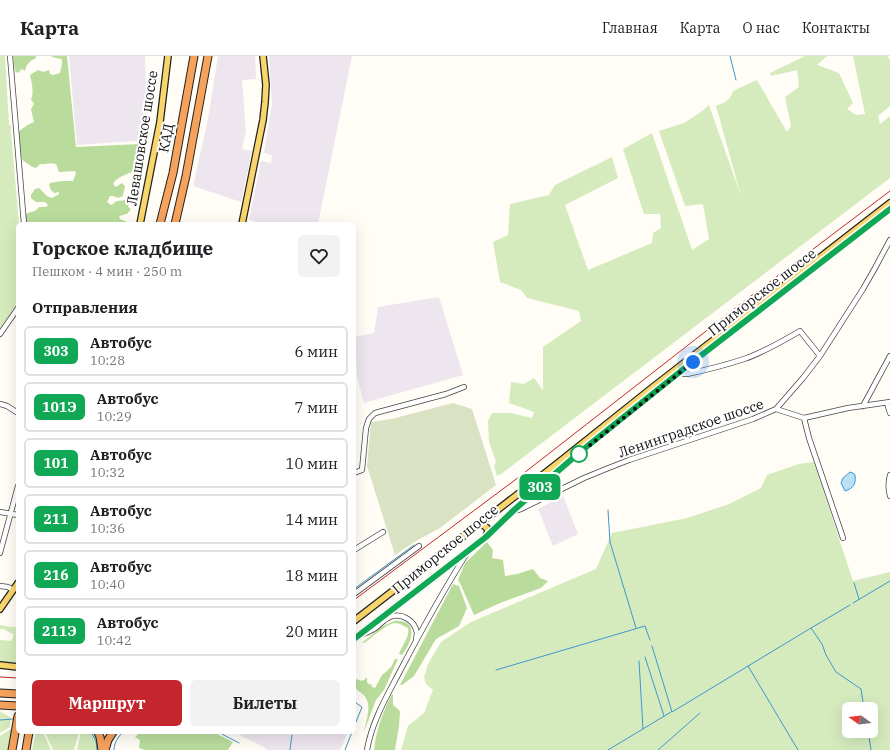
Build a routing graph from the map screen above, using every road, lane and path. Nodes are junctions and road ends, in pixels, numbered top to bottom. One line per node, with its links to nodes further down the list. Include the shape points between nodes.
1 (10, 56): 8 (street)
2 (168, 56): 9 (main road, Левашовское шоссе, via 160,122)
3 (194, 56): 10 (highway, КАД, via 173,173)
4 (208, 56): 11 (highway, КАД)
5 (264, 56): 12 (main road, via 264,108)
6 (890, 203): 35 (main road, Приморское шоссе)
7 (890, 209): 18 (main road, Приморское шоссе)
8 (24, 222)
9 (140, 222)
10 (161, 222)
11 (175, 222)
12 (242, 222)
13 (890, 240): 16 (street, Ленинградское шоссе, via 867,282)
14 (16, 311): 15 (street)
15 (0, 334)
16 (820, 356): 18 (street, via 800,331 746,358 687,374); 23 (street, Ленинградское шоссе)
17 (890, 356): 22 (street)
18 (681, 371): 31 (main road, Приморское шоссе, via 580,452)
19 (464, 387): 27 (street, via 375,413 369,418 366,428 362,470)
20 (888, 402): 22 (street); 25 (street)
21 (0, 404): 24 (street)
22 (863, 406): 26 (street)
23 (776, 409): 26 (street); 31 (street, Ленинградское шоссе, via 752,420 614,466)
24 (16, 413)
25 (890, 413)
26 (804, 418): 38 (street)
27 (356, 472)
28 (890, 475): 30 (street)
29 (16, 494): 33 (street)
30 (890, 496)
31 (513, 511): 37 (main road, Приморское шоссе)
32 (0, 512): 33 (street)
33 (11, 513): 34 (street); 42 (street)
34 (16, 514)
35 (479, 525): 37 (main road, via 487,528); 48 (main road, Приморское шоссе)
36 (383, 532): 40 (street)
37 (486, 537): 41 (main road, Приморское шоссе)
38 (843, 538)
39 (419, 546): 46 (street)
40 (356, 549)
41 (469, 550): 49 (main road, Приморское шоссе); 51 (street)
42 (0, 553)
43 (0, 586): 45 (street)
44 (16, 586): 45 (main road)
45 (13, 590): 47 (main road)
46 (356, 593)
47 (0, 609)
48 (356, 619)
49 (361, 634): 50 (main road, Приморское шоссе); 51 (street, via 371,631 389,617 401,616 412,622 417,633)
50 (356, 638)
51 (416, 640): 66 (street, via 376,718)
52 (0, 665): 53 (main road)
53 (16, 667)
54 (0, 693): 55 (highway)
55 (15, 694)
56 (0, 705): 57 (highway)
57 (16, 706)
58 (16, 727): 62 (highway)
59 (29, 734): 63 (highway)
60 (99, 734): 64 (highway)
61 (112, 734): 65 (highway)
62 (12, 750)
63 (26, 750)
64 (102, 750)
65 (105, 750)
66 (367, 750)

